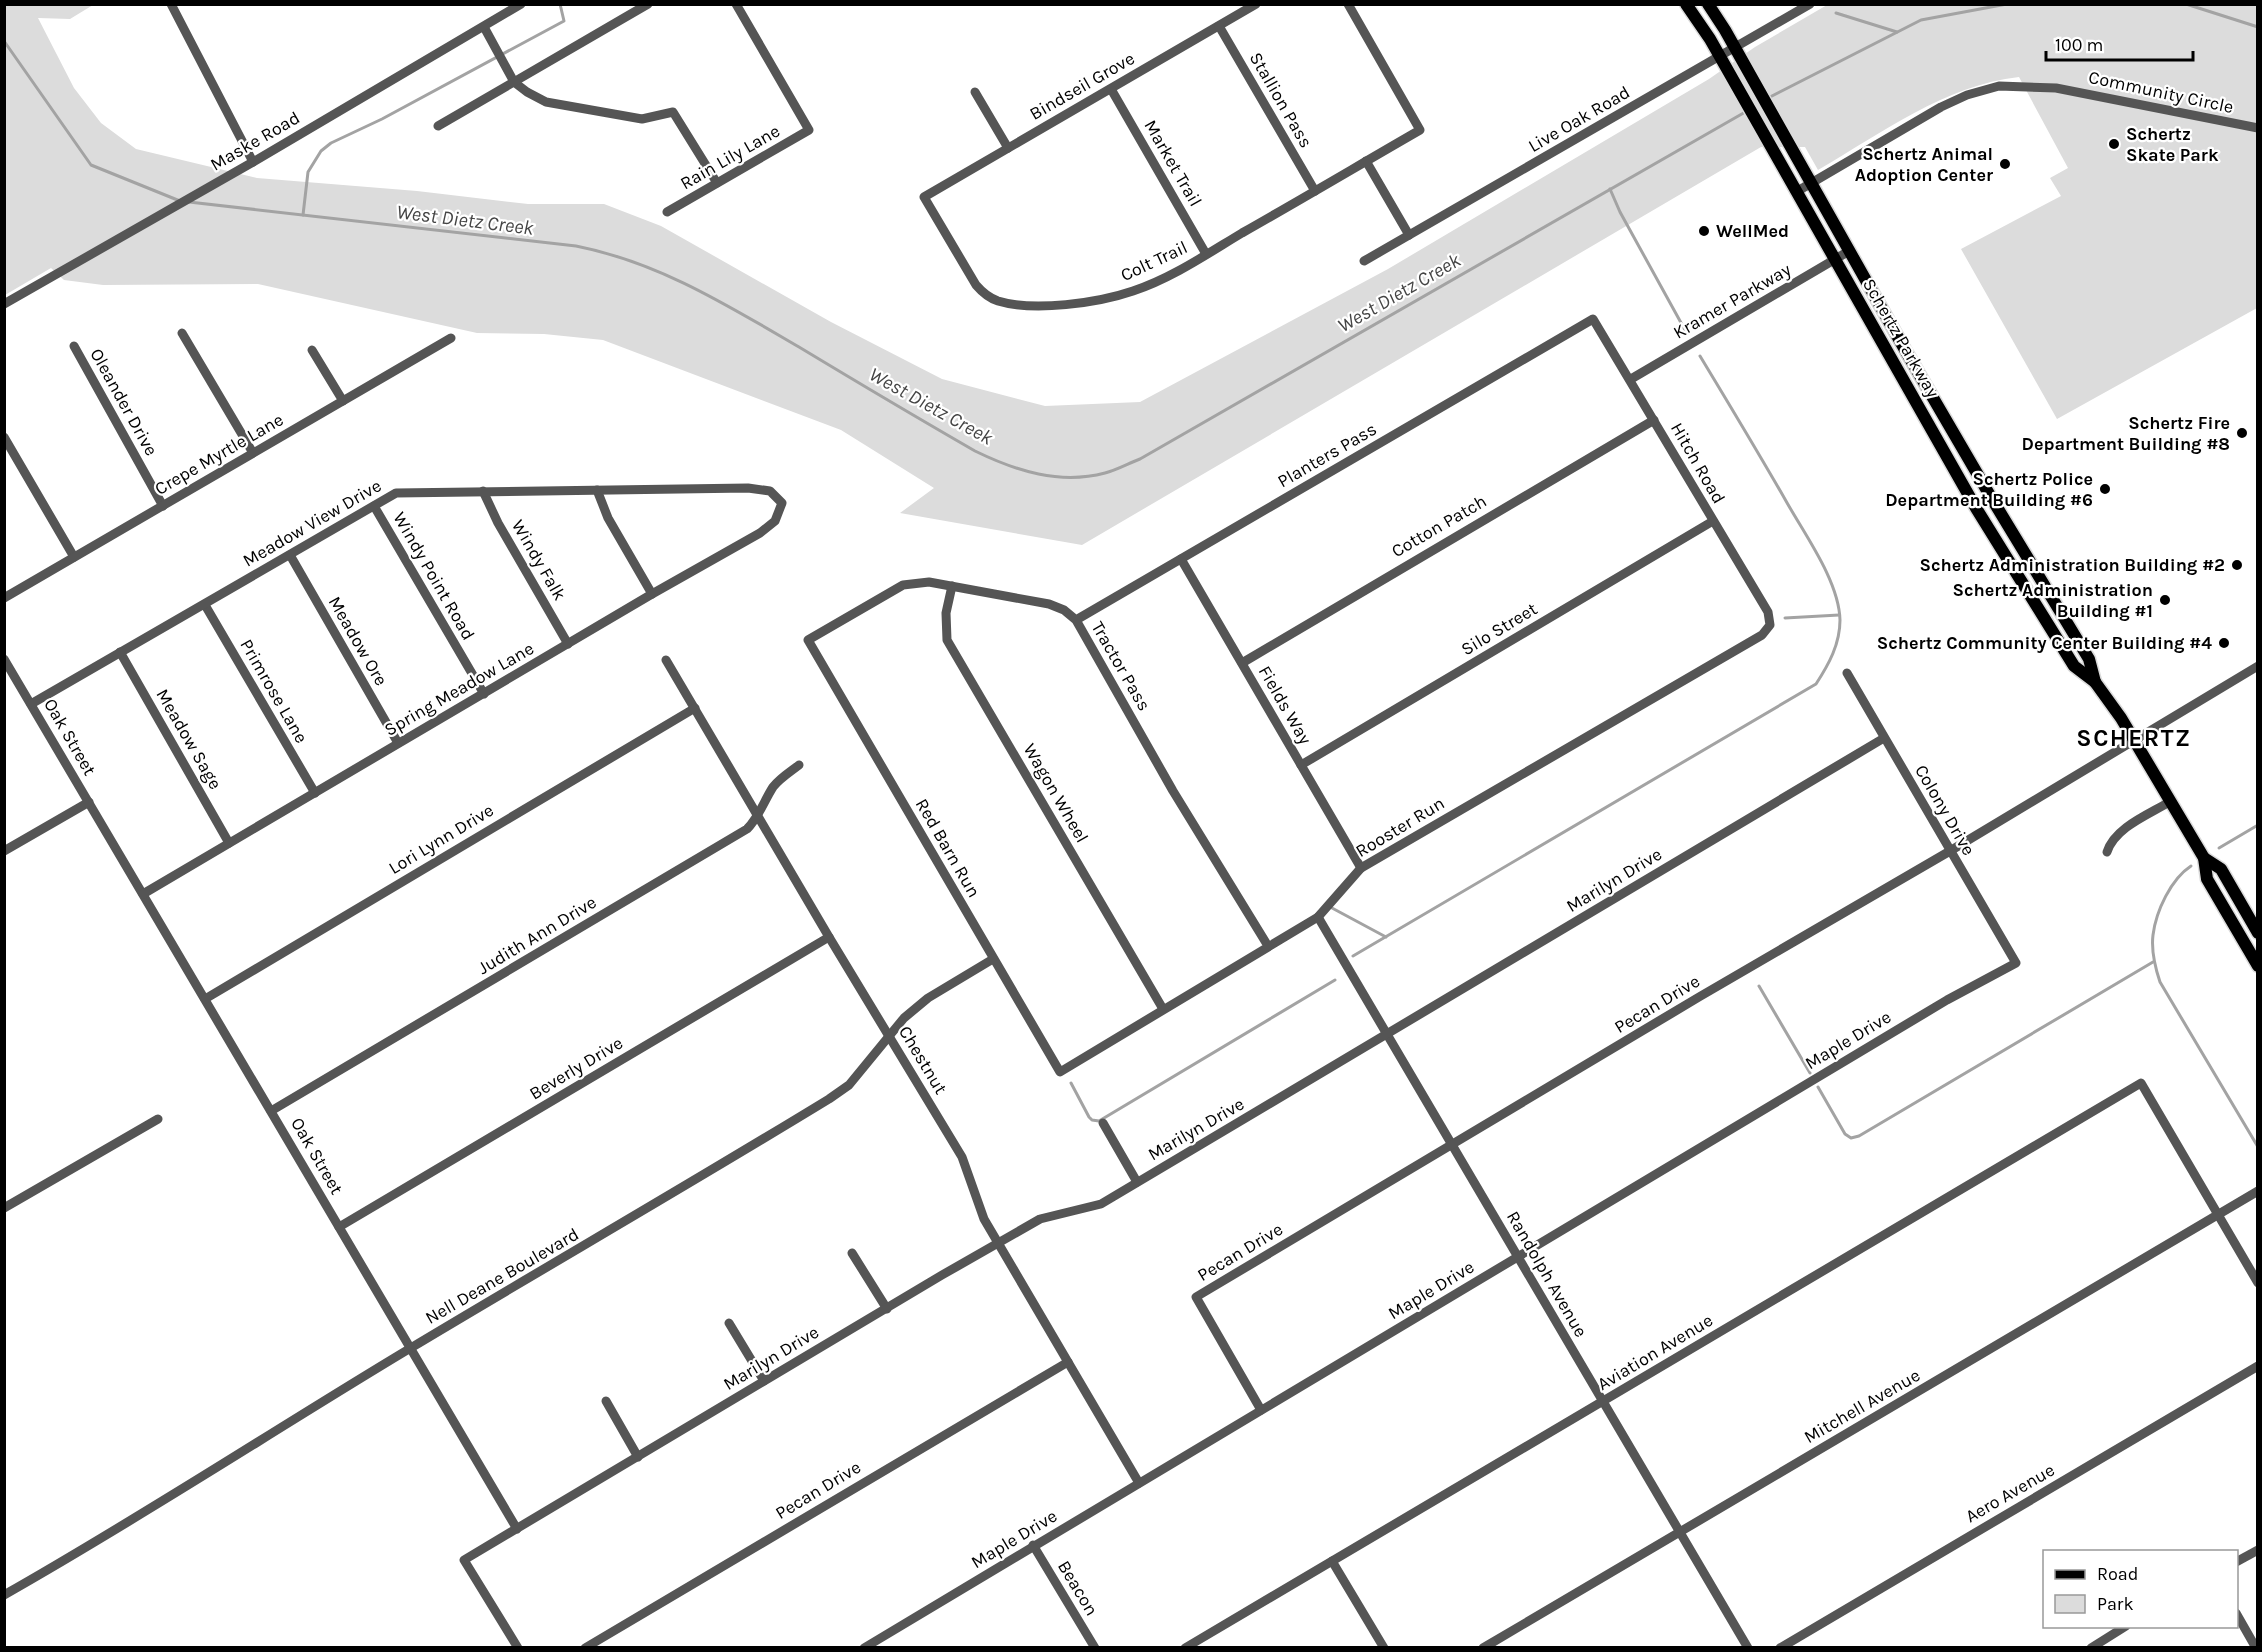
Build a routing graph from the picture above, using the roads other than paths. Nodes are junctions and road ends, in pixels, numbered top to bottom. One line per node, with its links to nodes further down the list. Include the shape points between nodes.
1 (171, 4): 21 (street)
2 (521, 4): 11 (street, Maske Road)
3 (648, 4): 14 (street)
4 (736, 4): 22 (street, Rain Lily Lane, via 809,130)
5 (1256, 4): 10 (street, Bindseil Grove)
6 (1348, 4): 20 (street, Colt Trail, via 1420,130)
7 (1686, 4): 13 (main road, Schertz Parkway)
8 (1708, 4): 12 (main road, Schertz Parkway)
9 (1810, 4): 12 (street, Live Oak Road)
10 (1219, 26): 15 (street, Bindseil Grove); 24 (street, Stallion Pass)
11 (483, 27): 14 (street); 21 (street, Maske Road)
12 (1736, 48): 13 (street, Live Oak Road); 23 (main road, Schertz Parkway)
13 (1720, 57): 25 (main road, Schertz Parkway); 28 (street, Live Oak Road)
14 (514, 82): 17 (street); 22 (street, via 546,102 642,119 673,112)
15 (1111, 88): 19 (street, Bindseil Grove); 30 (street, Market Trail)
16 (975, 92): 19 (street)
17 (438, 126)
18 (2258, 128): 23 (street, Community Circle, via 2056,88 1999,86 1941,106)
19 (1008, 148): 26 (street, Bindseil Grove)
20 (1366, 161): 24 (street, Colt Trail); 28 (street)
21 (253, 162): 34 (street, Maske Road)
22 (717, 183): 27 (street, Rain Lily Lane)
23 (1811, 183): 25 (street, Community Circle); 29 (main road, Schertz Parkway)
24 (1315, 191): 30 (street, Colt Trail)
25 (1796, 192): 31 (main road, Schertz Parkway)
26 (924, 197): 30 (street, Colt Trail, via 976,285 991,298 1006,302 1058,305 1108,298 1156,282)
27 (667, 212)
28 (1409, 235): 32 (street, Live Oak Road)
29 (1850, 251): 31 (street, Kramer Parkway); 33 (main road, Schertz Parkway)
30 (1206, 254)
31 (1834, 260): 35 (main road, Schertz Parkway); 43 (street, Kramer Parkway)
32 (1364, 261)
33 (1878, 302): 35 (main road); 40 (main road, Schertz Parkway)
34 (4, 304)
35 (1865, 310): 42 (main road, Schertz Parkway)
36 (1593, 319): 43 (street, Hitch Road); 60 (street, Planters Pass)
37 (182, 333): 49 (street)
38 (451, 339): 44 (street, Crepe Myrtle Lane)
39 (74, 346): 54 (street, Oleander Drive)
40 (1904, 348): 42 (main road); 47 (main road, Schertz Parkway)
41 (312, 350): 44 (street)
42 (1890, 357): 48 (main road, Schertz Parkway)
43 (1631, 379): 45 (street, Hitch Road)
44 (343, 401): 49 (street, Crepe Myrtle Lane)
45 (1654, 420): 57 (street, Hitch Road); 76 (street, Cotton Patch)
46 (4, 436): 59 (street)
47 (1957, 440): 48 (main road); 52 (main road, Schertz Parkway)
48 (1943, 448): 56 (main road, Schertz Parkway)
49 (253, 453): 54 (street, Crepe Myrtle Lane)
50 (597, 490): 51 (street, Meadow View Drive); 53 (street, Meadow View Drive, via 748,488 770,491); 63 (street, via 608,518)
51 (483, 491): 55 (street, Meadow View Drive, via 396,493); 72 (street, Windy Falk)
52 (1992, 499): 56 (main road); 62 (main road, Schertz Parkway)
53 (782, 503): 63 (street, Spring Meadow Lane, via 775,520 759,533)
54 (163, 506): 59 (street, Crepe Myrtle Lane)
55 (374, 506): 58 (street, Meadow View Drive); 80 (street, Windy Point Road)
56 (1976, 507): 64 (main road, Schertz Parkway)
57 (1713, 521): 68 (street, Hitch Road, via 1768,612); 87 (street, Silo Street)
58 (290, 555): 66 (street, Meadow View Drive); 85 (street, Meadow Ore)
59 (74, 557): 65 (street, Crepe Myrtle Lane)
60 (1181, 559): 67 (street, Planters Pass); 76 (street, Fields Way)
61 (952, 586): 67 (street, Tractor Pass, via 1049,604); 71 (street, Tractor Pass, via 929,582 903,585); 110 (street, Wagon Wheel, via 946,613 947,640)
62 (2047, 588): 64 (main road); 69 (main road, Schertz Parkway)
63 (652, 594): 72 (street, Spring Meadow Lane)
64 (2031, 596): 70 (main road, Schertz Parkway)
65 (4, 597)
66 (205, 605): 73 (street, Meadow View Drive); 88 (street, Primrose Lane)
67 (1076, 620): 105 (street, Tractor Pass, via 1173,791)
68 (1770, 625): 97 (street, Rooster Run, via 1762,635)
69 (2072, 631): 70 (main road); 79 (main road, Schertz Parkway, via 2089,659)
70 (2056, 639): 79 (main road, Schertz Parkway, via 2074,666)
71 (808, 640): 106 (street, Red Barn Run)
72 (568, 644): 80 (street, Spring Meadow Lane)
73 (120, 652): 81 (street, Meadow View Drive); 92 (street, Meadow Sage)
74 (4, 658): 81 (street, Oak Street)
75 (666, 660): 82 (street, Chestnut)
76 (1242, 663): 87 (street, Fields Way)
77 (2258, 666): 84 (street)
78 (1848, 673): 83 (street, Colony Drive)
79 (2095, 682): 84 (main road, Schertz Parkway)
80 (484, 694): 85 (street, Spring Meadow Lane)
81 (31, 704): 90 (street, Oak Street)
82 (695, 708): 91 (street, Chestnut); 109 (street, Lori Lynn Drive)
83 (1884, 738): 94 (street, Colony Drive); 111 (street, Marilyn Drive)
84 (2135, 740): 89 (main road, Schertz Parkway); 94 (street, Pecan Drive)
85 (398, 743): 88 (street, Spring Meadow Lane)
86 (799, 765): 91 (street, Judith Ann Drive, via 773,788)
87 (1301, 765): 97 (street, Fields Way)
88 (315, 793): 92 (street, Spring Meadow Lane)
89 (2171, 801): 95 (street, via 2121,832 2110,842); 96 (main road, Schertz Parkway)
90 (89, 802): 93 (street); 100 (street, Oak Street)
91 (758, 815): 103 (street, Chestnut); 114 (street, Judith Ann Drive, via 747,829)
92 (229, 843): 100 (street, Spring Meadow Lane)
93 (4, 851)
94 (1950, 851): 107 (street, Colony Drive); 117 (street, Pecan Drive)
95 (2107, 852)
96 (2204, 858): 98 (main road, Schertz Parkway); 99 (main road, Schertz Parkway)
97 (1361, 868): 101 (street, Rooster Run)
98 (2221, 869): 99 (street); 102 (main road, Schertz Parkway)
99 (2207, 879): 104 (main road, Schertz Parkway)
100 (143, 894): 109 (street, Oak Street)
101 (1318, 917): 105 (street, Rooster Run); 111 (street, Randolph Avenue)
102 (2258, 933): 104 (street)
103 (829, 937): 112 (street, Chestnut); 122 (street, Beverly Drive)
104 (2244, 942): 108 (main road, Schertz Parkway)
105 (1268, 946): 110 (street, Rooster Run)
106 (993, 959): 112 (street, Nell Deane Boulevard, via 928,998); 113 (street, Red Barn Run)
107 (2016, 963): 125 (street, Maple Drive, via 1947,1000)
108 (2258, 966)
109 (205, 999): 114 (street, Oak Street)
110 (1163, 1009): 113 (street, Rooster Run)
111 (1388, 1035): 117 (street, Randolph Avenue); 118 (street, Marilyn Drive)
112 (890, 1036): 123 (street, Chestnut, via 962,1156 980,1210); 129 (street, Nell Deane Boulevard, via 849,1085 829,1099)
113 (1060, 1072)
114 (271, 1112): 122 (street, Oak Street)
115 (158, 1119): 120 (street)
116 (1103, 1123): 118 (street)
117 (1453, 1146): 125 (street, Randolph Avenue); 135 (street, Pecan Drive, via 1196,1297)
118 (1137, 1182): 123 (street, Marilyn Drive, via 1101,1204 1040,1219)
119 (2258, 1191): 121 (street, Mitchell Avenue)
120 (4, 1208)
121 (2218, 1216): 126 (street); 134 (street, Aviation Avenue, via 2141,1083); 139 (street, Mitchell Avenue)
122 (339, 1227): 129 (street, Oak Street)
123 (999, 1243): 127 (street, Marilyn Drive); 130 (street, Chestnut)
124 (852, 1253): 127 (street)
125 (1518, 1257): 134 (street, Randolph Avenue); 135 (street, Maple Drive)
126 (2258, 1283)
127 (887, 1309): 132 (street, Marilyn Drive)
128 (729, 1323): 132 (street)
129 (411, 1348): 138 (street, Oak Street); 144 (street, Nell Deane Boulevard)
130 (1068, 1362): 137 (street, Chestnut); 148 (street, Pecan Drive)
131 (2258, 1366): 155 (street, Aero Avenue)
132 (764, 1381): 136 (street, Marilyn Drive)
133 (606, 1401): 136 (street)
134 (1604, 1402): 139 (street, Randolph Avenue); 142 (street, Aviation Avenue)
135 (1261, 1410): 137 (street, Maple Drive)
136 (638, 1457): 138 (street, Marilyn Drive)
137 (1139, 1483): 140 (street, Maple Drive)
138 (517, 1529): 147 (street, via 464,1560)
139 (1680, 1532): 153 (street, Mitchell Avenue); 154 (street, Randolph Avenue)
140 (1034, 1545): 149 (street, Maple Drive); 150 (street, Beacon)
141 (2258, 1550): 143 (street)
142 (1332, 1561): 151 (street, Aviation Avenue); 152 (street)
143 (2238, 1561)
144 (4, 1595)
145 (2238, 1616): 157 (street)
146 (2123, 1628): 156 (street)
147 (518, 1647)
148 (585, 1647)
149 (864, 1647)
150 (1095, 1647)
151 (1185, 1647)
152 (1383, 1647)
153 (1483, 1647)
154 (1748, 1647)
155 (1780, 1647)
156 (2091, 1647)
157 (2256, 1647)

